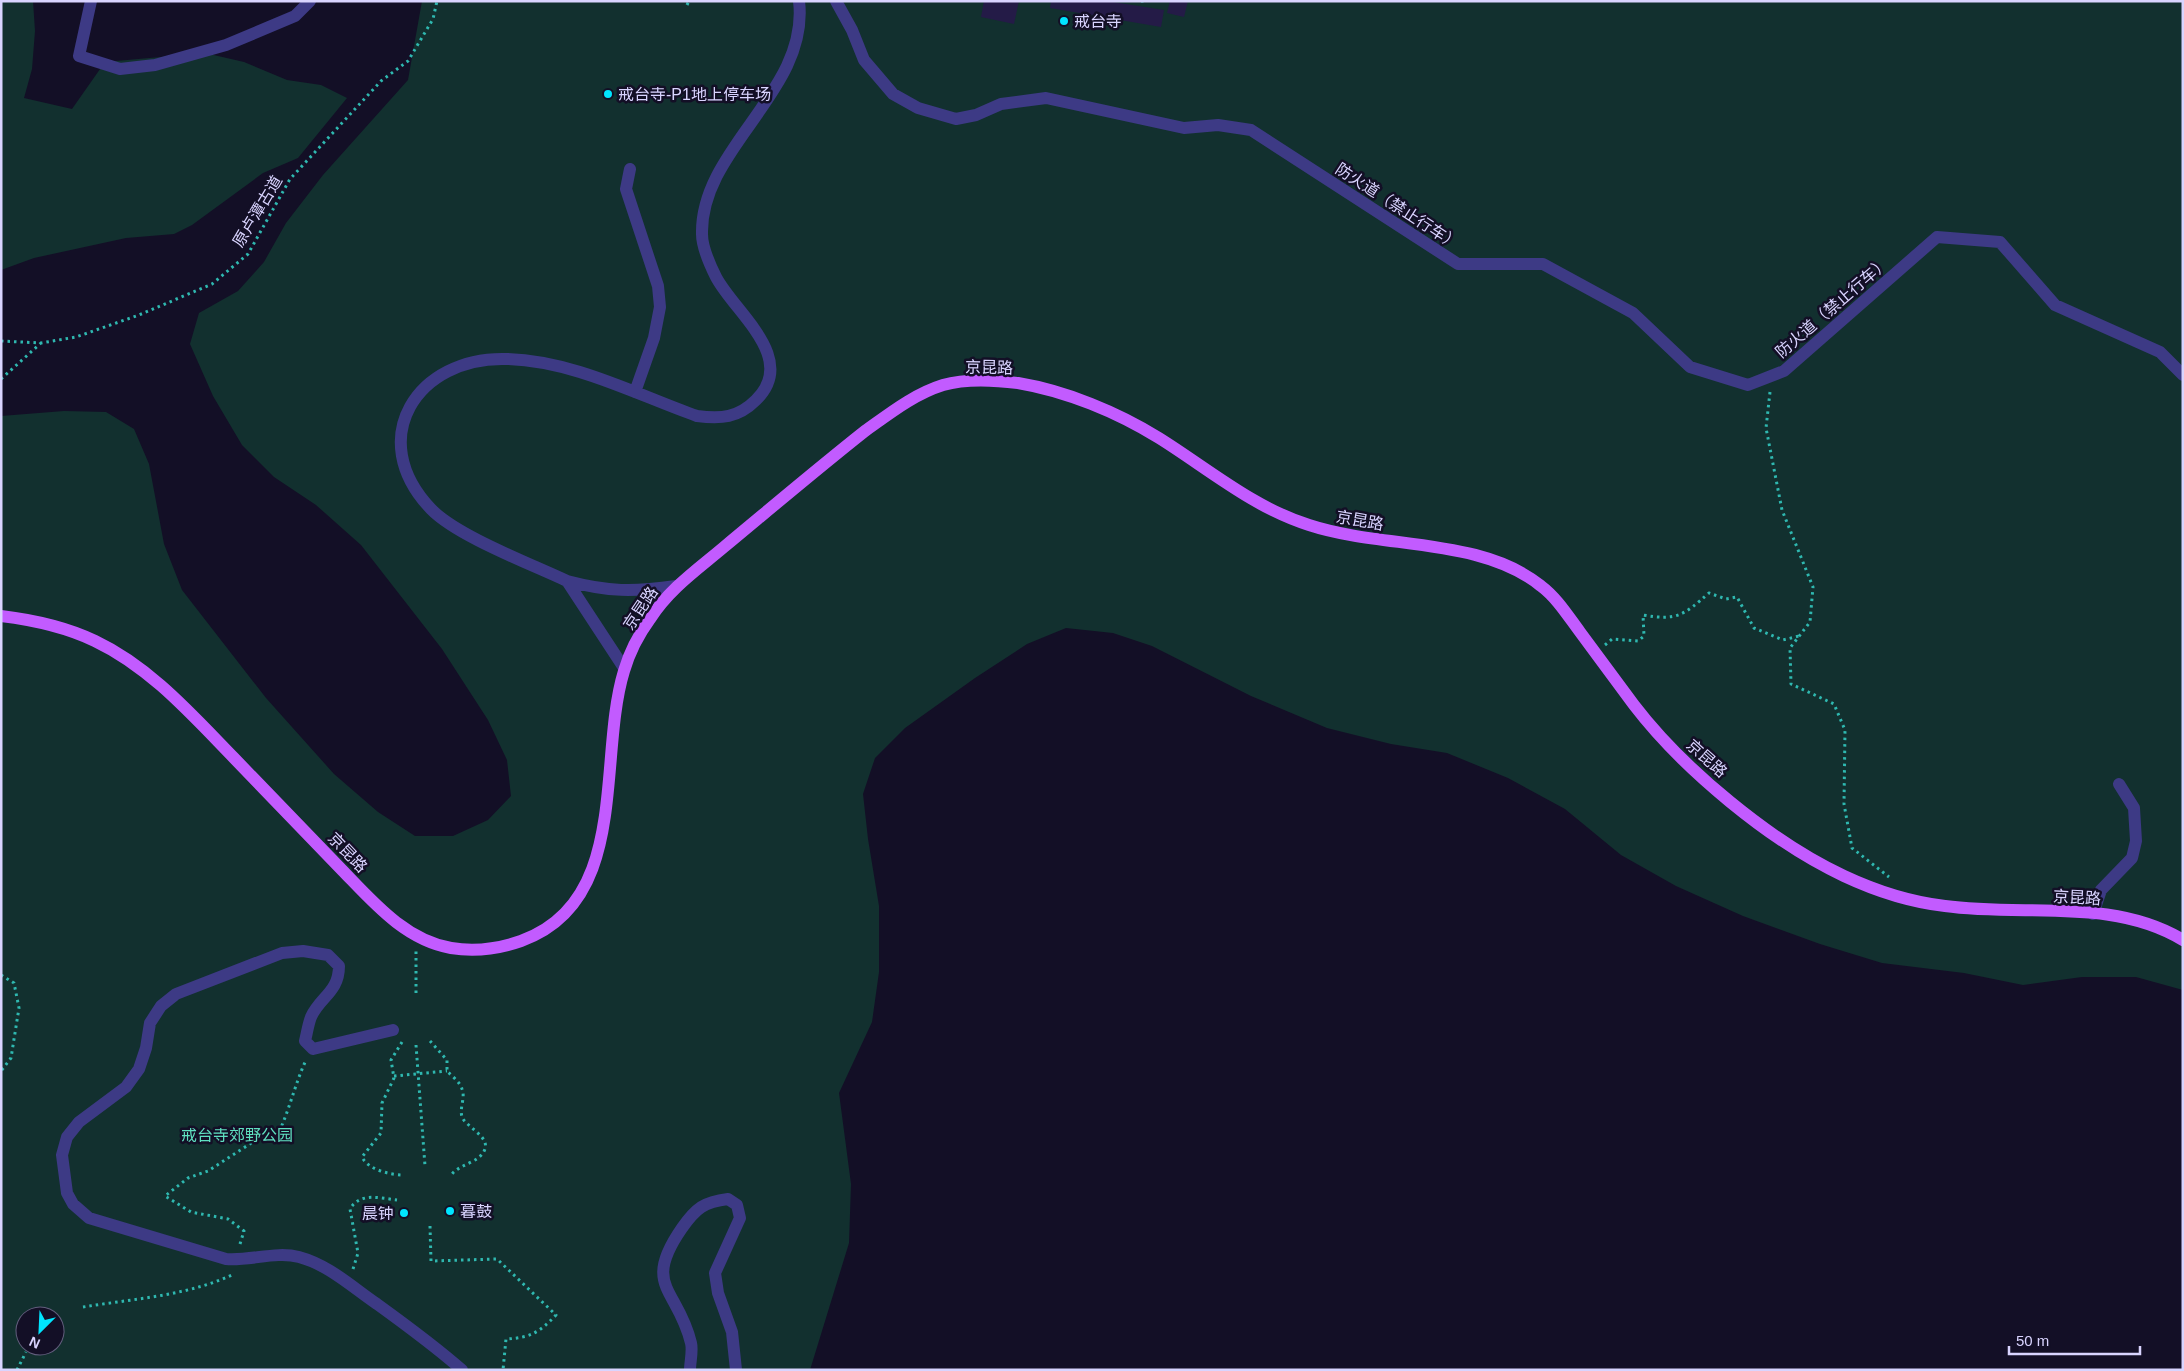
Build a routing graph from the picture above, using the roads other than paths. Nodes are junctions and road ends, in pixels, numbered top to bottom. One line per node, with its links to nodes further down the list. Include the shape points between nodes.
1 (91, 1): 2 (street, via 79,56 120,69 155,65 226,45 295,16)
2 (310, 1)
3 (799, 1): 7 (street, via 798,34 787,65 715,182 702,234 716,278 766,347 770,360 766,386 747,409 733,416 718,418 698,416)
4 (836, 1): 6 (street, 防火道（禁止行车）, via 864,60 893,94 918,108 956,119 1002,104 1046,98 1184,128 1218,125 1251,130 1458,264 1543,264 1632,313 1690,367 1748,385 1784,371 1937,238 2000,242 2055,305 2160,352)
5 (630, 169): 7 (street, via 626,189 658,286 660,307 654,338)
6 (2183, 375)
7 (635, 392): 8 (street, via 558,365 505,359 450,370 418,393 407,412 400,440 402,463 410,484 432,510 461,530)
8 (567, 581): 9 (street, via 638,592); 11 (street)
9 (676, 586): 11 (main road, 京昆路, via 650,618); 13 (main road, 京昆路, via 820,467 922,393 945,384 974,380 1030,385 1119,416 1262,504 1300,523 1330,532 1500,561 1543,587 1637,709 1677,752 1788,847 1814,861 1875,889 1944,906)
10 (1, 616): 11 (main road, 京昆路, via 67,630 126,658 187,710 376,905 416,937 448,948 478,951 506,947 554,924 574,905 590,877 599,848)
11 (624, 668)
12 (2120, 784): 13 (street, via 2134,808 2136,841 2132,858 2101,890)
13 (2093, 914): 14 (main road, 京昆路, via 2140,921)
14 (2183, 940)
15 (393, 1030): 16 (street, via 313,1049 305,1041 312,1016 339,978 339,966 328,955 303,951 282,953 176,994 161,1006 150,1023 139,1069 126,1087 79,1122 67,1137 62,1155 67,1193 73,1204 89,1218 226,1259 297,1256 323,1266 442,1351)
16 (462, 1370)
17 (690, 1370): 18 (street, via 692,1344 675,1302 665,1287 663,1269 668,1248 692,1214 708,1202 728,1199 738,1206 740,1218 715,1273 718,1293 732,1332)
18 (736, 1370)

